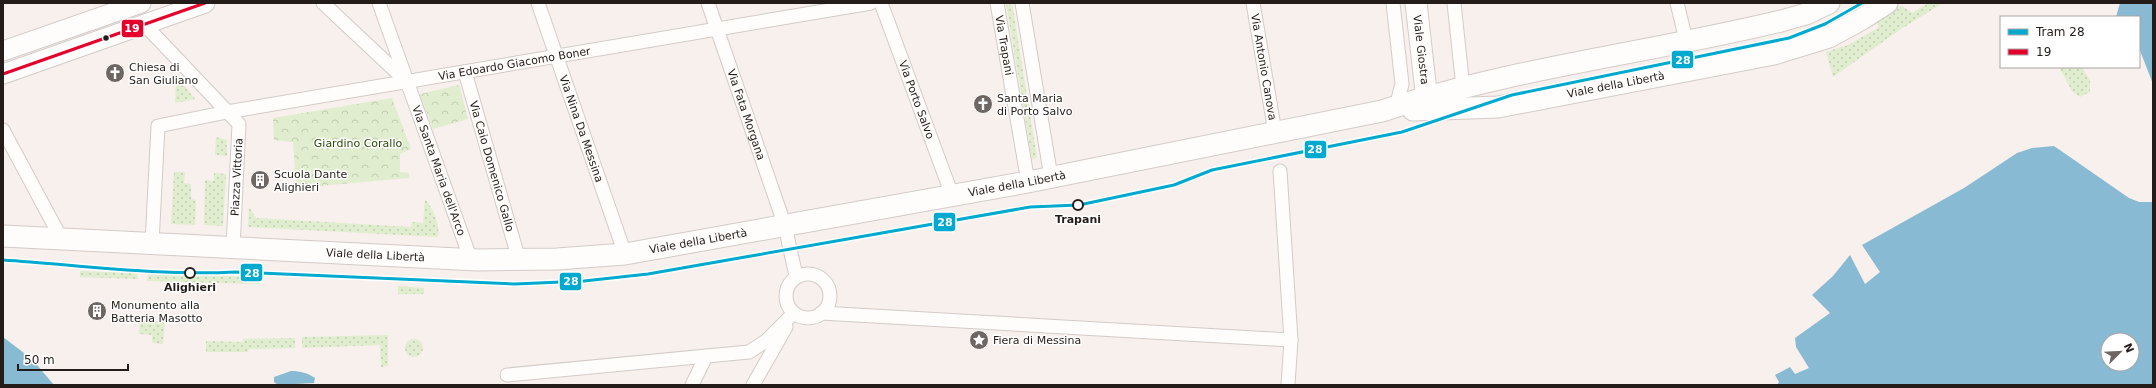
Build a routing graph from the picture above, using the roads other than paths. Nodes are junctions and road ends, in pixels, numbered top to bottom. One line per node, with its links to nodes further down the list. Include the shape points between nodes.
1 (205, 3): 20 (main road)
2 (323, 3): 27 (street)
3 (378, 3): 27 (street, Via Santa Maria dell'Arco)
4 (538, 3): 24 (street, Via Nina Da Messina)
5 (708, 3): 21 (street, Via Fata Morgana)
6 (871, 3): 21 (street, Via Edoardo Giacomo Boner)
7 (882, 3): 36 (street, Via Porto Salvo)
8 (997, 3): 35 (street, Via Trapani)
9 (1022, 3): 34 (street, Via Trapani)
10 (1254, 3): 32 (street, Via Antonio Canova)
11 (1393, 3): 29 (street, Viale Giostra)
12 (1416, 3): 29 (main road, Viale Giostra)
13 (1430, 3): 29 (main road, Viale Giostra)
14 (1454, 3): 28 (street)
15 (1677, 3): 22 (street)
16 (1829, 3): 19 (main road, Viale della Libertà)
17 (1887, 3): 29 (main road, Viale della Libertà, via 1829,37 1774,54 1498,107)
18 (131, 5): 23 (main road)
19 (1804, 8): 22 (main road, Viale della Libertà, via 1770,24)
20 (144, 24): 26 (main road); 30 (street, Piazza Vittoria)
21 (718, 30): 24 (street, Via Edoardo Giacomo Boner); 37 (street, Via Fata Morgana)
22 (1686, 40): 28 (main road, Viale della Libertà)
23 (3, 51)
24 (557, 57): 25 (street, Via Edoardo Giacomo Boner); 42 (street, Via Nina Da Messina)
25 (465, 72): 27 (street, Via Edoardo Giacomo Boner); 44 (street, Via Caio Domenico Gallo)
26 (3, 74)
27 (407, 82): 30 (street, Via Edoardo Giacomo Boner); 43 (street, Via Santa Maria dell'Arco)
28 (1463, 88): 29 (main road, Viale della Libertà)
29 (1416, 102): 32 (main road, Viale della Libertà)
30 (227, 112): 40 (street, Via Edoardo Giacomo Boner, via 158,126); 41 (street, Piazza Vittoria, via 239,124)
31 (3, 130): 39 (street)
32 (1275, 132): 34 (main road, Viale della Libertà)
33 (1280, 171): 48 (street)
34 (1051, 177): 35 (main road, Viale della Libertà)
35 (1028, 182): 36 (main road, Viale della Libertà)
36 (952, 196): 37 (main road, Viale della Libertà)
37 (785, 226): 42 (main road, Viale della Libertà); 45 (street, Via Fata Morgana)
38 (3, 236): 39 (main road, Viale della Libertà)
39 (61, 238): 40 (main road, Viale della Libertà)
40 (152, 244): 41 (main road, Viale della Libertà)
41 (233, 248): 43 (main road, Viale della Libertà)
42 (625, 254): 44 (main road, Viale della Libertà)
43 (471, 260): 44 (main road, Viale della Libertà)
44 (519, 260)
45 (796, 276): 46 (street, via 785,294 786,301); 47 (street, via 811,273 824,280 828,286 829,301)
46 (794, 313): 47 (street, via 808,318); 49 (street, via 766,341 749,352); 52 (street)
47 (821, 313): 48 (street)
48 (1291, 340): 53 (street)
49 (706, 356): 50 (street); 51 (street)
50 (507, 375)
51 (692, 385)
52 (753, 385)
53 (1288, 385)

